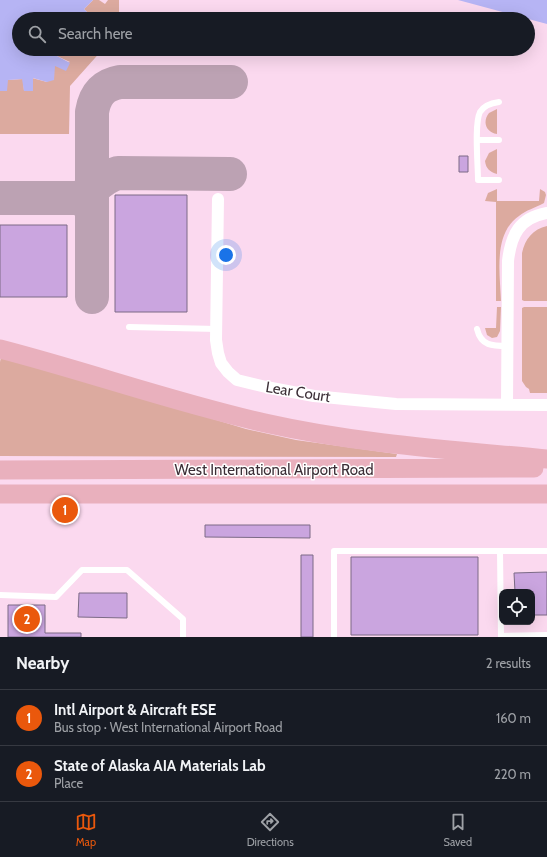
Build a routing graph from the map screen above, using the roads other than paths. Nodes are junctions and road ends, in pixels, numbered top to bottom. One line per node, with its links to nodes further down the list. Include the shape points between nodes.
1 (498, 102): 2 (lane, via 489,104 481,111 477,122)
2 (478, 140): 3 (lane); 4 (lane, via 478,180)
3 (498, 140)
4 (499, 180)
5 (218, 199): 9 (street, Lear Court)
6 (547, 213): 10 (street, via 524,222 514,233 510,246)
7 (129, 327): 9 (lane)
8 (477, 329): 10 (lane, via 479,337 485,343)
9 (217, 330): 12 (street, Lear Court, via 221,363 237,380 249,384 354,401 396,404)
10 (508, 346): 12 (street)
11 (0, 349): 14 (main road, via 233,415 300,430 358,440)
12 (507, 404): 13 (street, Lear Court)
13 (547, 405)
14 (547, 459)
15 (547, 468): 16 (main road, West International Airport Road)
16 (0, 470)
17 (0, 494): 18 (main road, West International Airport Road)
18 (547, 494)
19 (500, 551): 20 (lane); 23 (lane); 25 (lane, via 334,551)
20 (547, 551)
21 (0, 595): 24 (lane, via 56,597 82,570 127,570 183,619)
22 (547, 635): 23 (lane)
23 (501, 636)
24 (183, 637)
25 (334, 637)

